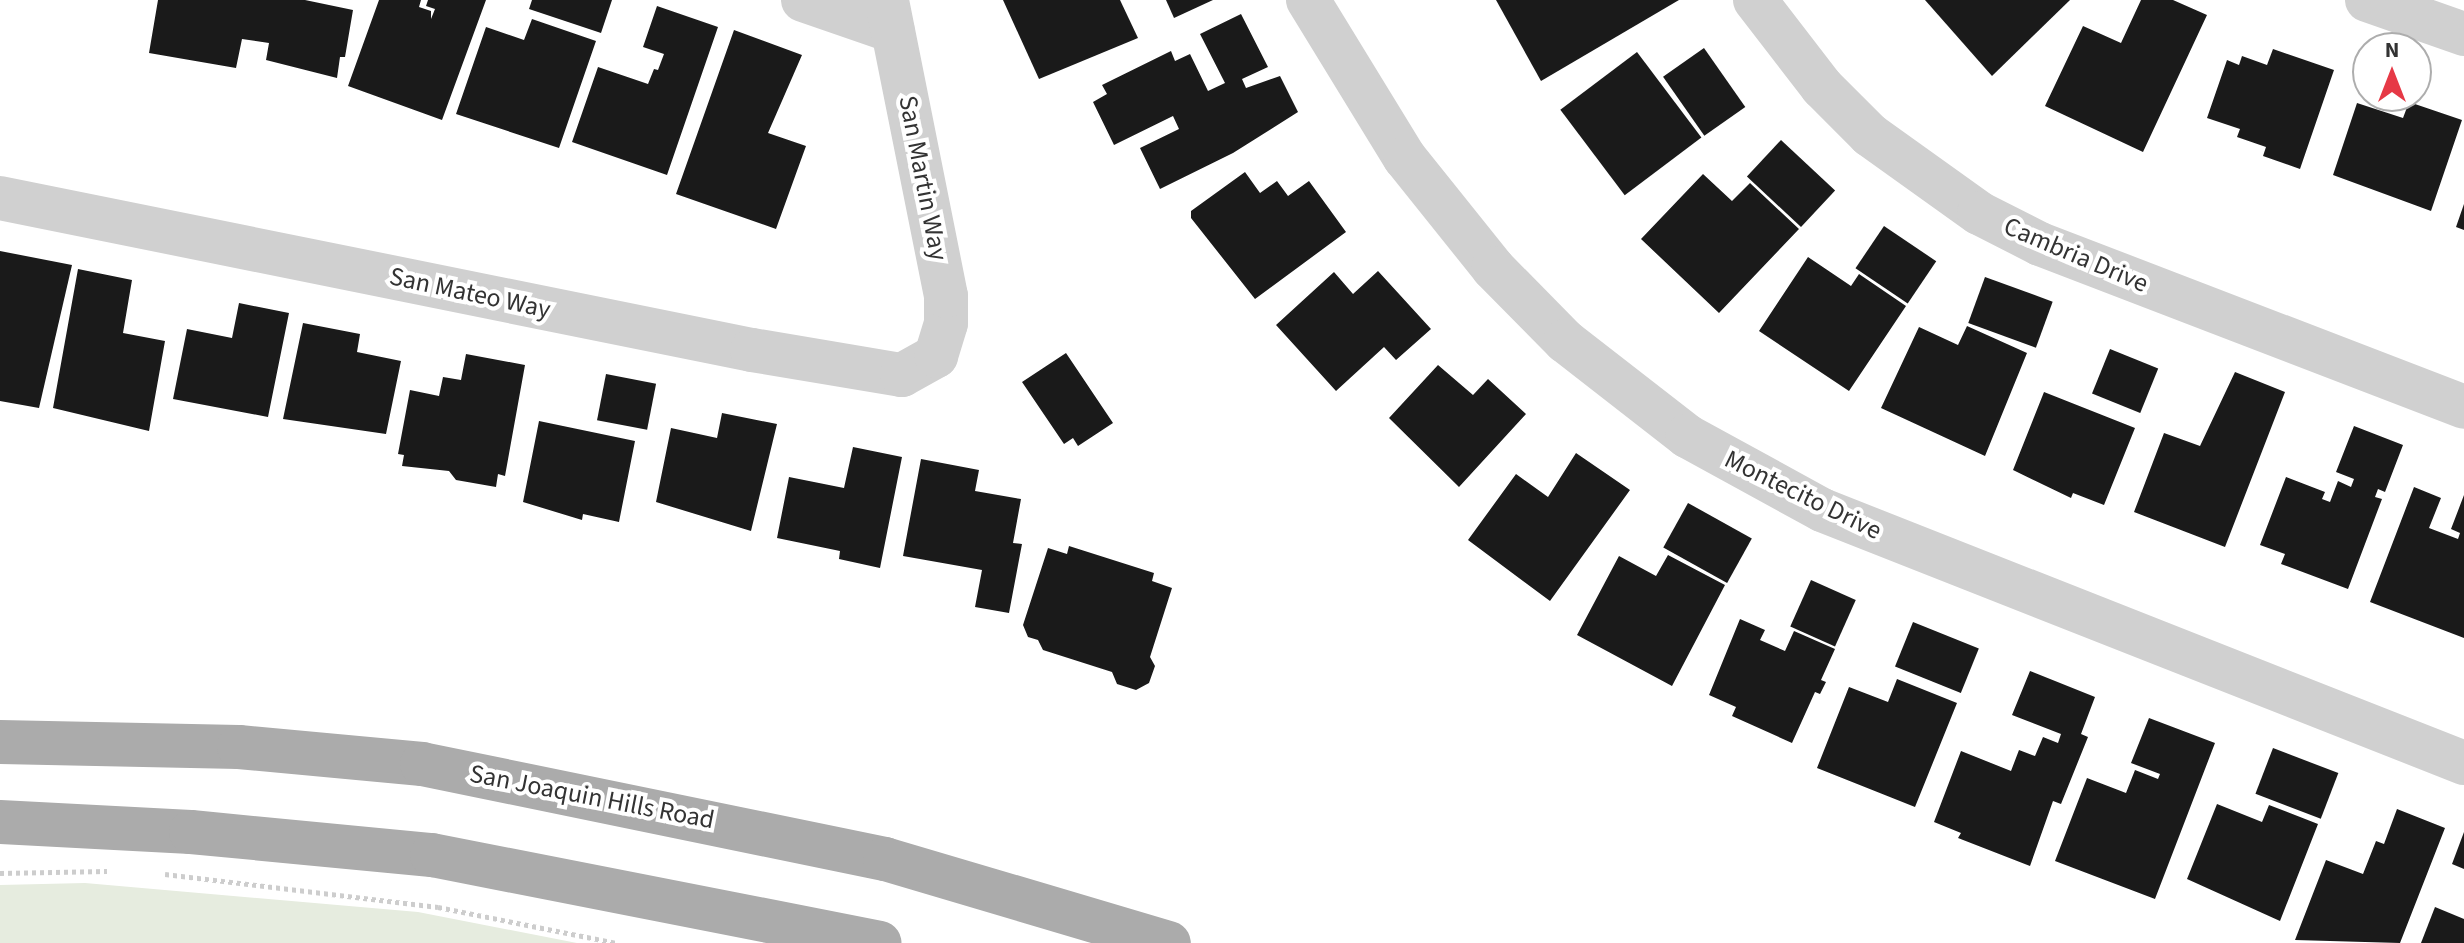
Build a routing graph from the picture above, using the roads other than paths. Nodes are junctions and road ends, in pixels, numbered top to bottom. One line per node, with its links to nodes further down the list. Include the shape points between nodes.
1 (803, 0): 5 (street)
2 (1308, 0): 11 (street, Montecito Drive, via 1405,158 1493,268 1565,341 1687,436 1822,510)
3 (1755, 0): 9 (street, Cambria Drive, via 1822,87 1870,135 1979,213 2040,244)
4 (2390, 4): 6 (street)
5 (890, 16): 8 (street, San Martin Way, via 946,296 946,323)
6 (2464, 34)
7 (0, 198): 8 (street, San Mateo Way, via 867,372 902,375)
8 (936, 356)
9 (2464, 407)
10 (0, 742): 14 (main road, San Joaquin Hills Road, via 239,747 422,764 885,859)
11 (2464, 763)
12 (0, 822): 13 (main road, via 191,832 432,855 647,893)
13 (879, 943)
14 (1169, 943)

